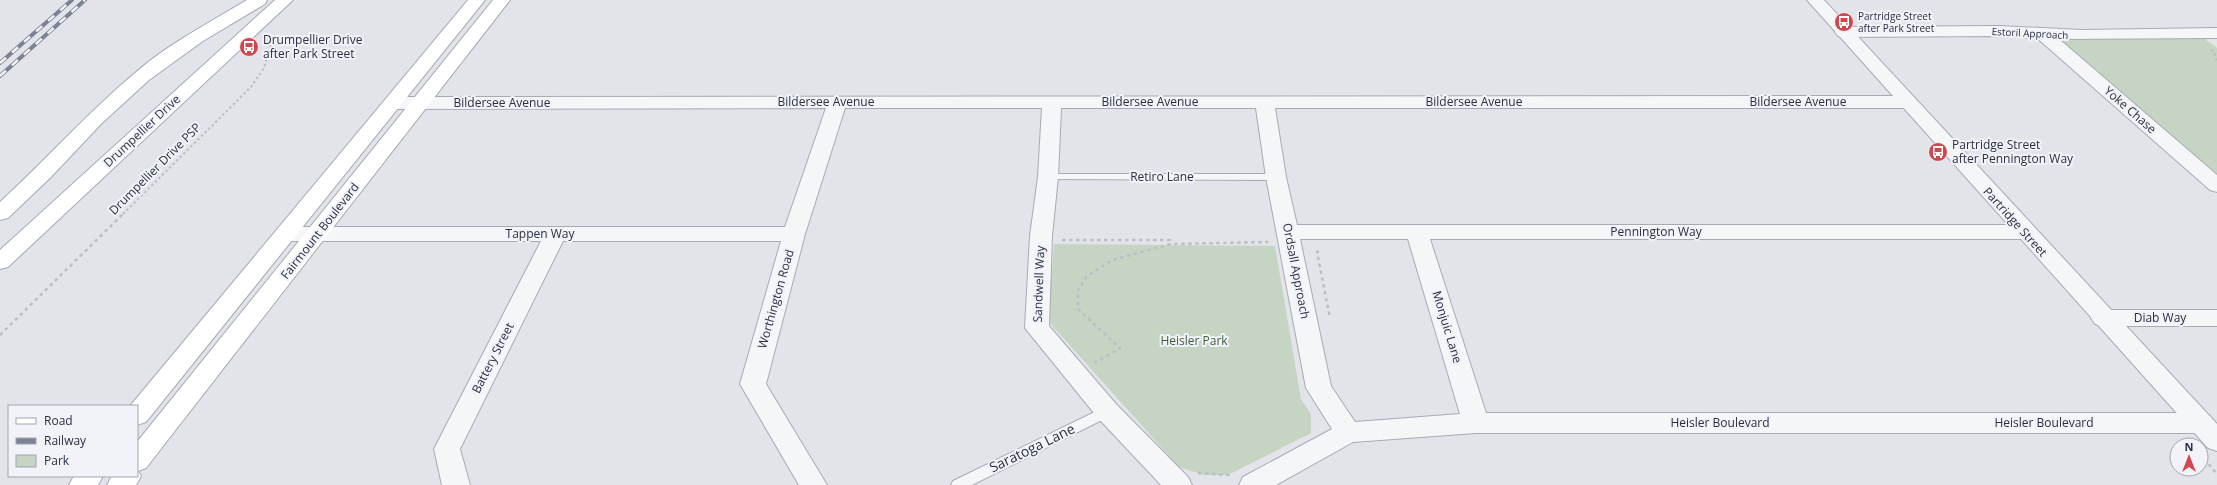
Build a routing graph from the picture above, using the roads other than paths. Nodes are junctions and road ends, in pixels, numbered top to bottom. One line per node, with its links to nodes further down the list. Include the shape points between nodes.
1 (259, 0): 18 (main road, via 192,41 142,76)
2 (285, 0): 26 (main road, Drumpellier Drive)
3 (477, 0): 13 (main road, Fairmount Boulevard)
4 (502, 0): 14 (main road, Fairmount Boulevard)
5 (1815, 0): 6 (street, Partridge Street)
6 (1844, 32): 7 (street, Estoril Approach, via 2000,31); 12 (street, Partridge Street)
7 (2043, 34): 8 (street, Estoril Approach); 17 (street, Yoke Chase)
8 (2213, 37)
9 (838, 102): 10 (street, Bildersee Avenue); 14 (street, Bildersee Avenue); 24 (street, Worthington Road)
10 (1052, 102): 11 (street, Bildersee Avenue); 15 (street, Sandwell Way)
11 (1264, 102): 12 (street, Bildersee Avenue); 16 (street, Ordsall Approach)
12 (1906, 102): 20 (street, Partridge Street)
13 (394, 103): 14 (street, Bildersee Avenue); 21 (main road, Fairmount Boulevard)
14 (422, 103): 22 (main road, Fairmount Boulevard)
15 (1048, 177): 16 (lane, Retiro Lane); 29 (street, Sandwell Way, via 1041,236 1037,328)
16 (1276, 177): 25 (street, Ordsall Approach)
17 (2217, 186)
18 (0, 213)
19 (1418, 232): 20 (street, Pennington Way); 25 (street, Pennington Way, via 1328,232); 31 (street, Monjuic Lane)
20 (2024, 232): 27 (street, Partridge Street)
21 (286, 234): 22 (street, Tappen Way); 30 (main road, Fairmount Boulevard)
22 (318, 234): 23 (street, Tappen Way); 34 (main road, Fairmount Boulevard)
23 (556, 234): 24 (street, Tappen Way); 37 (street, Battery Street, via 447,449)
24 (794, 234): 38 (street, Worthington Road, via 753,384)
25 (1280, 237): 32 (street, Ordsall Approach, via 1319,388)
26 (0, 262)
27 (2103, 318): 28 (street, Diab Way); 33 (street, Partridge Street)
28 (2217, 318)
29 (1107, 411): 35 (street, Sandwell Way); 39 (lane, Saratoga Lane)
30 (138, 414)
31 (1476, 423): 32 (street, Heisler Boulevard); 33 (street, Heisler Boulevard)
32 (1348, 432): 36 (street, Heisler Boulevard)
33 (2209, 432)
34 (138, 460)
35 (1185, 478)
36 (1254, 481)
37 (456, 485)
38 (813, 485)
39 (958, 485)

